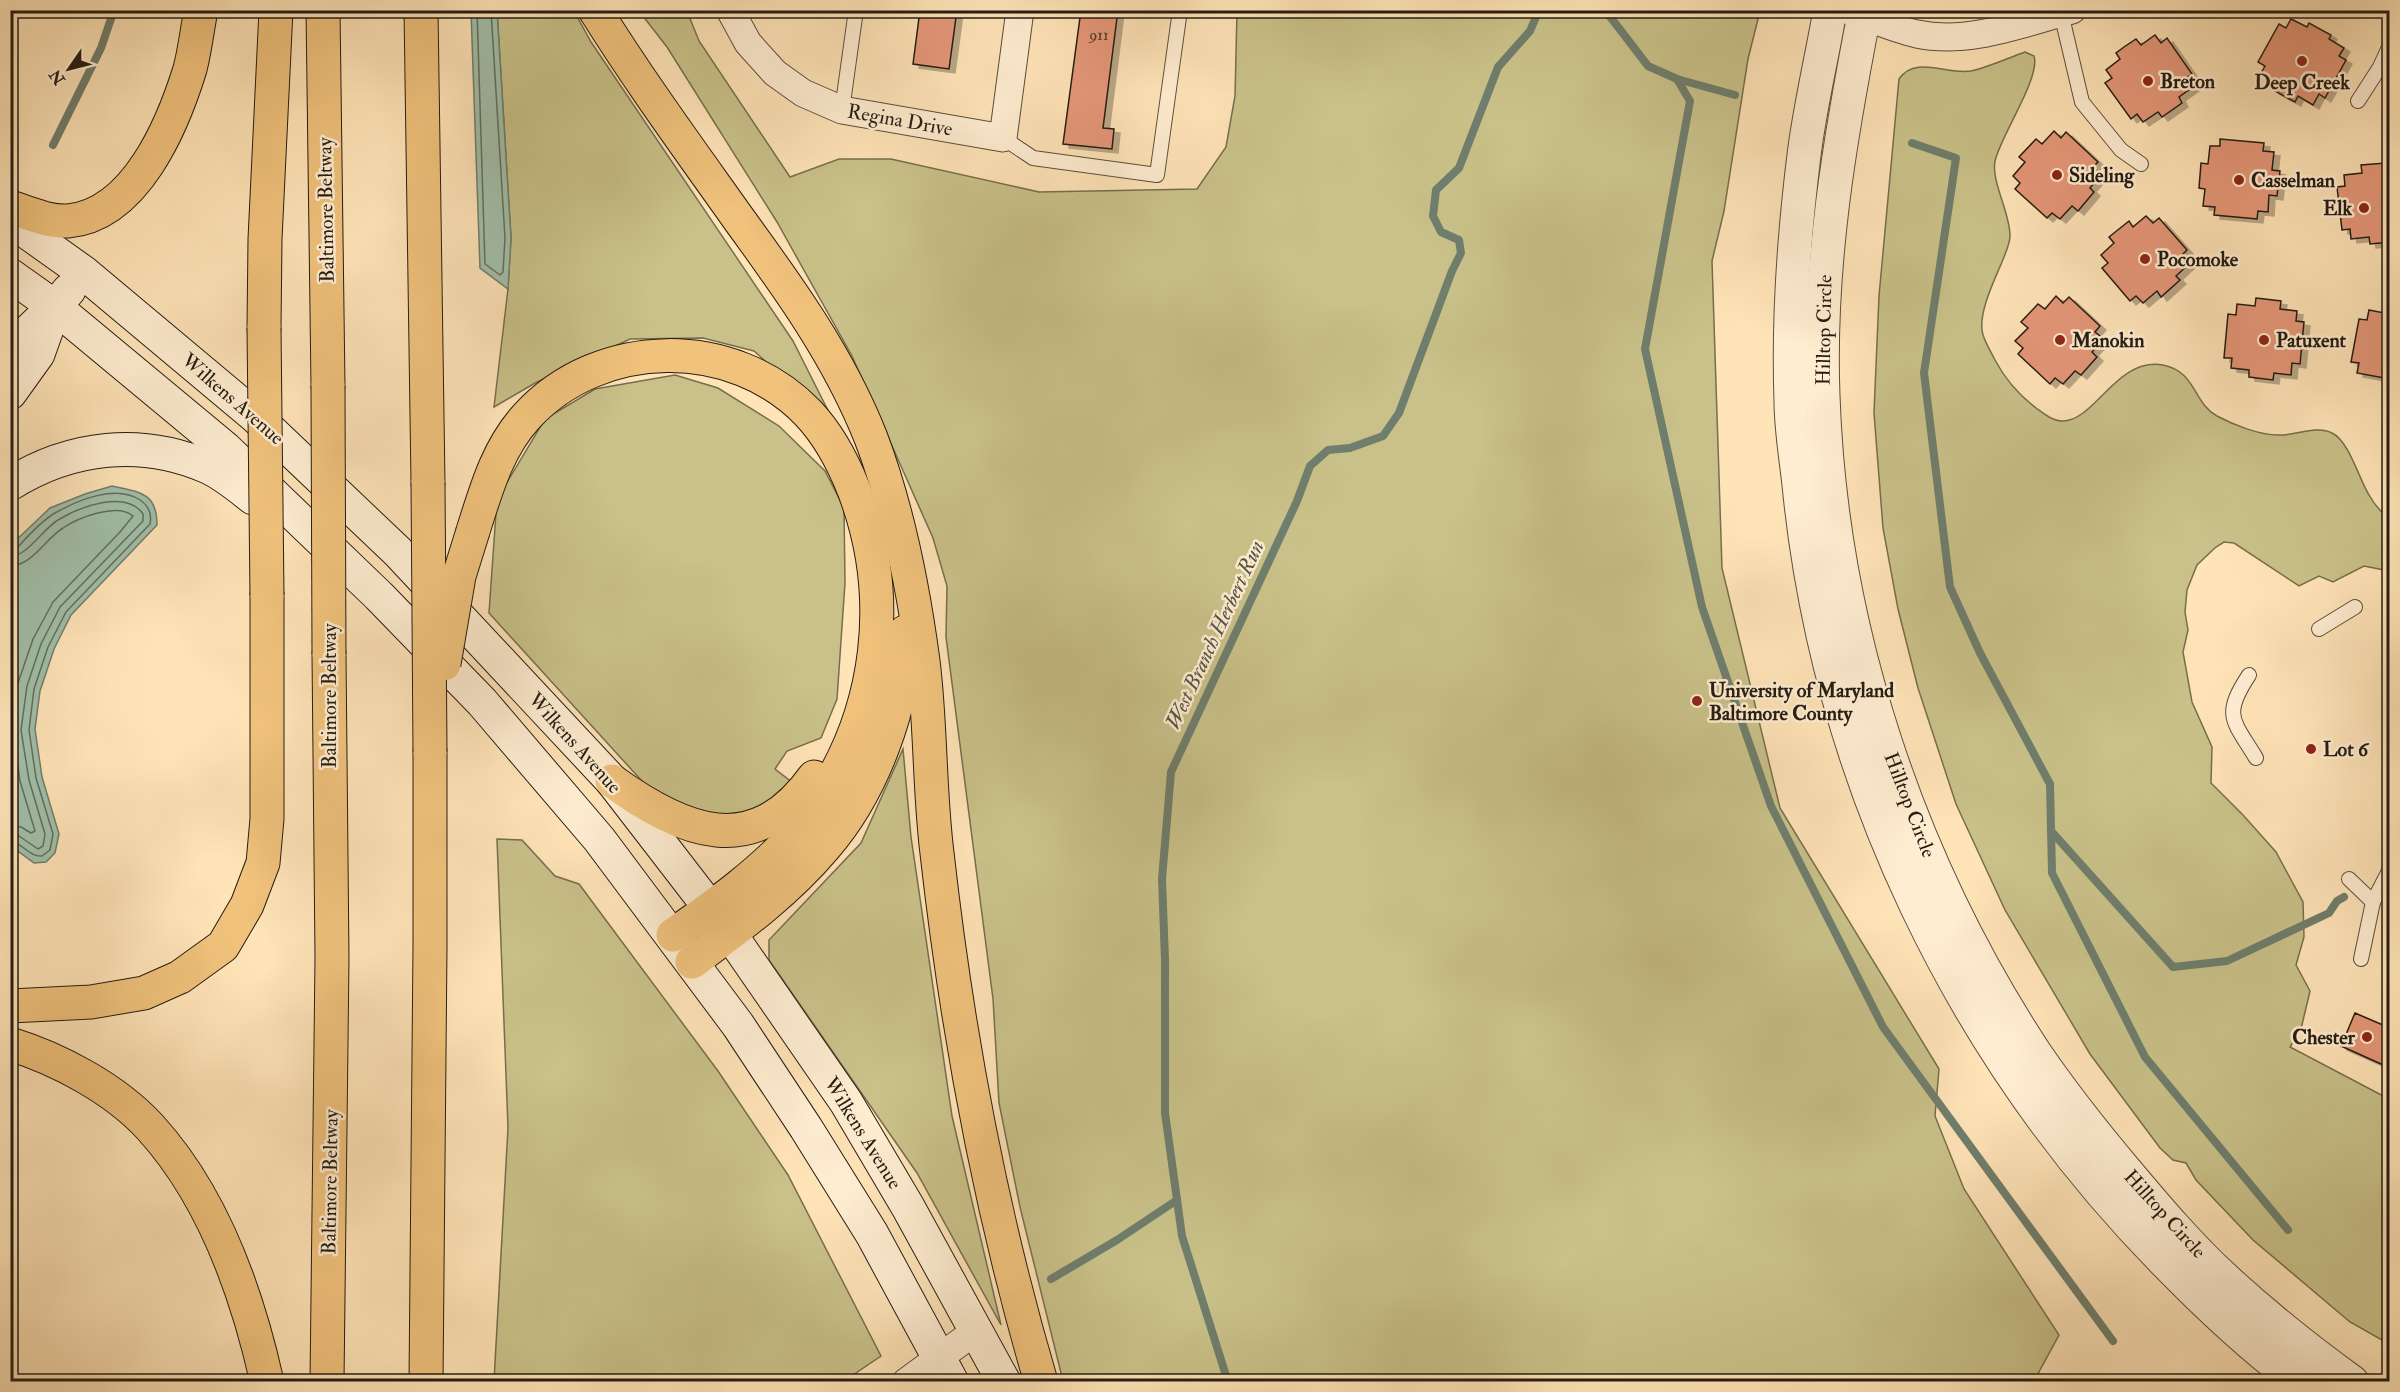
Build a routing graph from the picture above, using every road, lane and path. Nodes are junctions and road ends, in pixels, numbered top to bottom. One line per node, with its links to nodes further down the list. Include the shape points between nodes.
1 (201, 10): 18 (highway, via 190,68 168,126 142,175 105,207 77,218 46,218)
2 (276, 10): 42 (highway, bridge, via 265,239 267,819 263,863 247,905 223,946 180,977 144,993)
3 (323, 10): 48 (highway, Baltimore Beltway, bridge, via 332,969)
4 (421, 10): 31 (highway, bridge)
5 (596, 10): 26 (highway, via 664,115 794,295 850,388 889,490)
6 (730, 10): 15 (street, Regina Drive, via 748,43 775,73 803,93)
7 (856, 10): 15 (lane)
8 (1020, 10): 16 (street)
9 (1180, 10): 16 (lane, via 1157,175 1033,158)
10 (1830, 10): 53 (main road, Hilltop Circle, via 1804,152 1792,279 1791,403 1804,532 1824,645 1858,764 1899,870 1950,976 2067,1152 2131,1228 2203,1301)
11 (1859, 12): 12 (street, via 1917,34 1946,36 1975,35); 54 (main road, Hilltop Circle, via 1824,281 1823,396 1837,540 1853,629 1888,752 1928,855 1978,958 2036,1054 2086,1123 2157,1208 2223,1278 2300,1344)
12 (2067, 12): 17 (lane, via 2082,102 2121,150)
13 (2390, 45): 14 (lane)
14 (2358, 101)
15 (842, 110): 16 (street, Regina Drive)
16 (1003, 138)
17 (2141, 164)
18 (10, 207)
19 (10, 220): 20 (main road, Wilkens Avenue)
20 (83, 272): 22 (main road); 33 (main road, Wilkens Avenue, via 255,416 398,552)
21 (10, 275): 22 (main road)
22 (55, 307): 23 (main road); 24 (main road, via 38,354); 27 (main road, via 226,449)
23 (10, 352)
24 (10, 393)
25 (10, 484): 27 (main road, via 61,458 99,450 138,449 170,454 229,479)
26 (887, 547): 31 (highway, bridge, via 861,509 829,438 807,412 774,384 736,366 702,357 660,354 620,360 585,374 552,394 527,416 505,445 490,476 459,576); 33 (highway, via 848,696 833,738 814,778 782,812 744,829 703,828 648,806); 37 (highway, via 905,649 897,705 880,753 857,801 825,847 785,888); 52 (highway, via 923,662 935,842 963,1038 981,1136)
27 (379, 596): 38 (main road, via 490,711 599,839)
28 (2355, 607): 29 (lane)
29 (2319, 629)
30 (2249, 675): 32 (lane, via 2234,697 2232,718)
31 (430, 752): 49 (highway)
32 (2256, 758)
33 (612, 781): 37 (main road, Wilkens Avenue)
34 (2390, 869): 36 (lane)
35 (2349, 879): 36 (lane)
36 (2373, 902): 39 (lane)
37 (720, 921): 38 (highway); 40 (highway); 45 (main road, Wilkens Avenue, via 846,1102)
38 (673, 935): 40 (main road)
39 (2361, 959)
40 (693, 962): 46 (main road, via 806,1128 872,1234)
41 (10, 981): 42 (highway, via 32,991)
42 (91, 1002): 43 (highway)
43 (10, 1006)
44 (10, 1044): 47 (highway, via 58,1062 102,1087 150,1127 178,1164 217,1230 239,1278)
45 (977, 1330): 46 (street); 51 (main road, Wilkens Avenue)
46 (945, 1369): 50 (street)
47 (267, 1382)
48 (327, 1382)
49 (426, 1382)
50 (906, 1382)
51 (1004, 1382)
52 (1041, 1382)
53 (2299, 1382)
54 (2352, 1382)

